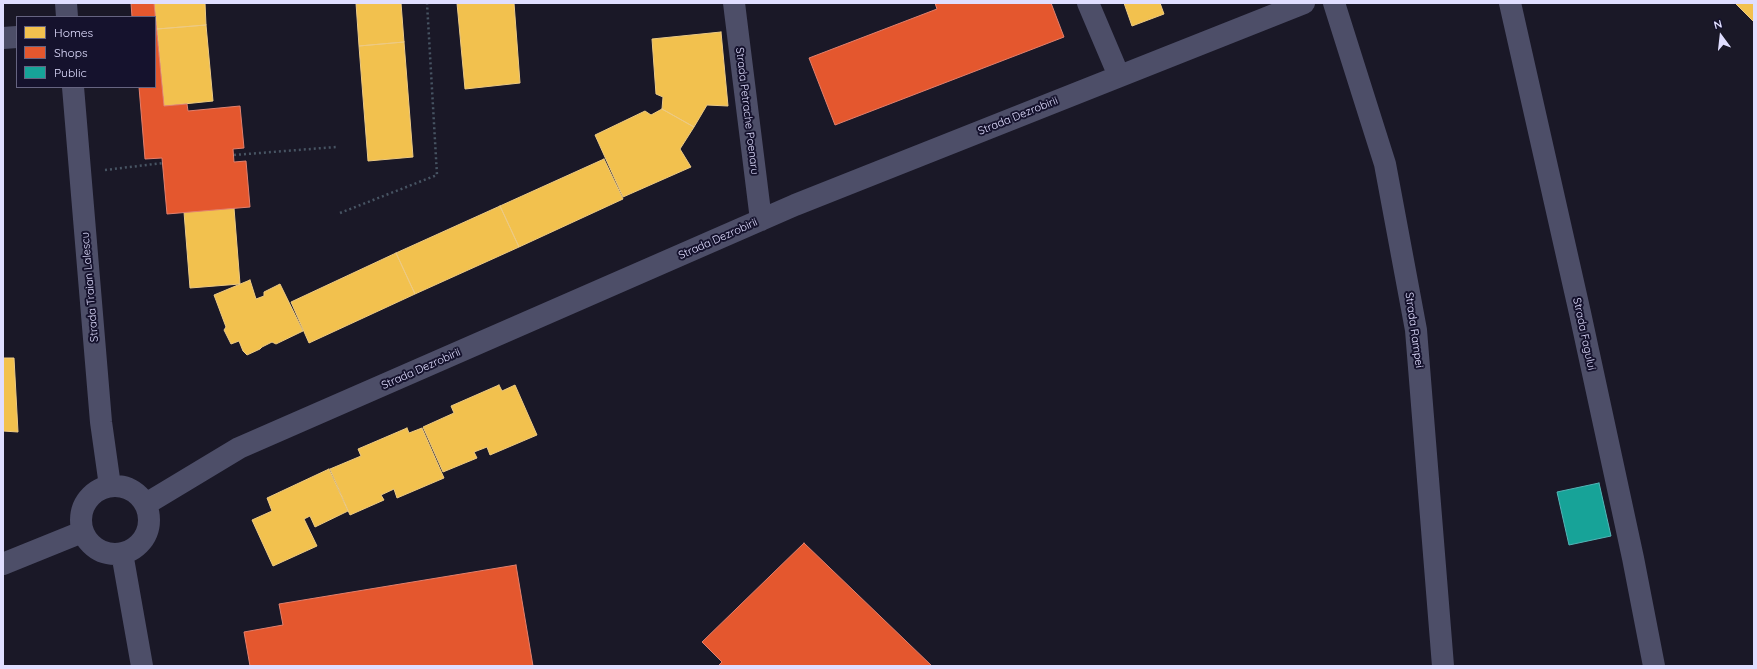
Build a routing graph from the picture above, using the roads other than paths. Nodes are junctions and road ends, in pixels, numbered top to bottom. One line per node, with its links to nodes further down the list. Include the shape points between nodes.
1 (66, 3): 7 (street)
2 (734, 3): 12 (street, Strada Petrache Poenaru)
3 (1088, 3): 10 (street)
4 (1304, 3): 10 (street, Strada Dezrobirii)
5 (1334, 3): 19 (street, Strada Rampei, via 1385,164 1416,330)
6 (1510, 3): 20 (street, Strada Fagului, via 1585,336)
7 (67, 16)
8 (16, 37): 9 (street)
9 (3, 38)
10 (1119, 76): 12 (street, Strada Dezrobirii)
11 (73, 88): 13 (street, Strada Traian Lalescu, via 101,422)
12 (761, 220): 14 (street, Strada Dezrobirii, via 240,448)
13 (110, 486): 14 (street, via 126,488 138,495); 15 (street, via 98,489 83,505 80,517)
14 (146, 504): 16 (street, via 148,528 134,549)
15 (82, 532): 16 (street, via 91,546 106,553); 17 (street)
16 (122, 553): 18 (street)
17 (3, 564)
18 (142, 666)
19 (1443, 666)
20 (1654, 666)

